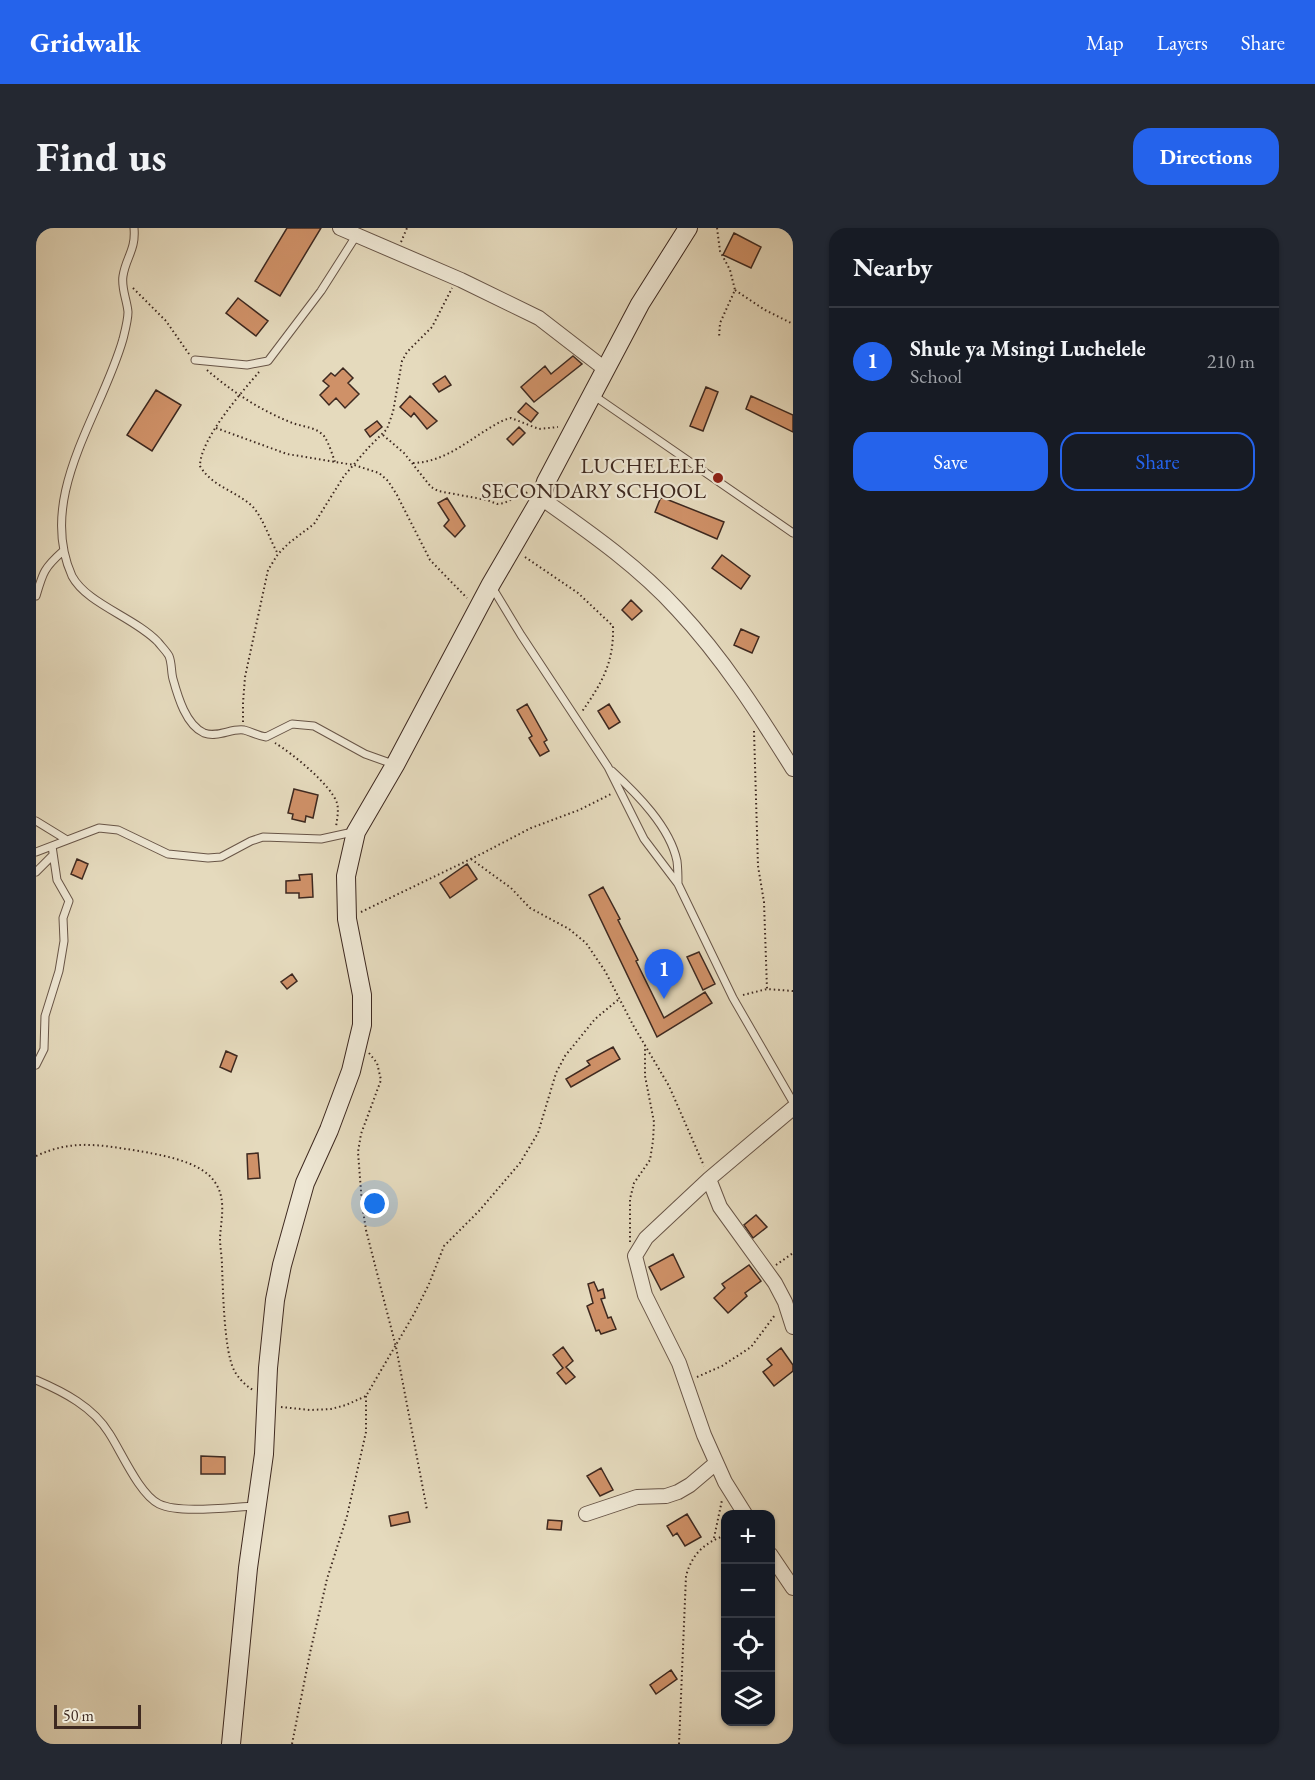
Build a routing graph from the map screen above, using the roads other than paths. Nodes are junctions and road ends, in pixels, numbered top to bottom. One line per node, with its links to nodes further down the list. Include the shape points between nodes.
1 (134, 228): 10 (lane, via 135,245 123,277 128,313 123,336 114,368 68,470 61,499)
2 (340, 228): 4 (street)
3 (688, 228): 6 (main road)
4 (356, 236): 5 (lane, via 321,291 268,361 240,365); 6 (street, via 539,318)
5 (195, 360)
6 (605, 369): 7 (main road)
7 (593, 395): 8 (main road); 9 (lane)
8 (543, 490): 13 (main road); 17 (street, via 678,609 749,699)
9 (793, 533)
10 (63, 550): 11 (lane); 15 (lane, via 73,577 90,597 141,628 169,656 186,715 203,732 214,735 244,730 266,737 291,724 314,726 364,754)
11 (43, 573): 12 (lane); 14 (lane)
12 (36, 578)
13 (491, 585): 15 (main road); 16 (lane)
14 (36, 596)
15 (395, 765): 19 (main road)
16 (608, 767): 25 (lane, via 644,839); 25 (lane, via 636,792 666,836 677,863)
17 (793, 769)
18 (36, 821): 20 (lane)
19 (356, 832): 20 (lane, via 321,839 263,837 221,857 208,858 168,854 118,830 99,828); 33 (main road, via 346,876 347,919 362,995 362,1025 351,1071 305,1183 282,1265 275,1300)
20 (67, 840): 21 (lane)
21 (52, 846): 22 (lane); 23 (lane)
22 (36, 852)
23 (53, 855): 24 (lane); 26 (lane, via 57,880 69,901 63,918 59,971 45,1016 44,1049)
24 (36, 872)
25 (678, 884): 27 (lane, via 733,998)
26 (36, 1065)
27 (793, 1102)
28 (793, 1108): 29 (street)
29 (709, 1179): 30 (street, via 720,1207 785,1302); 32 (street, via 645,1238 635,1256 645,1294 679,1363)
30 (793, 1327)
31 (36, 1380): 33 (lane, via 97,1416 122,1458 158,1503 174,1508 209,1509)
32 (716, 1463): 34 (street); 35 (street, via 678,1492 637,1497)
33 (257, 1505): 38 (main road)
34 (742, 1510)
35 (586, 1514)
36 (775, 1560): 37 (street)
37 (793, 1588)
38 (231, 1744)

